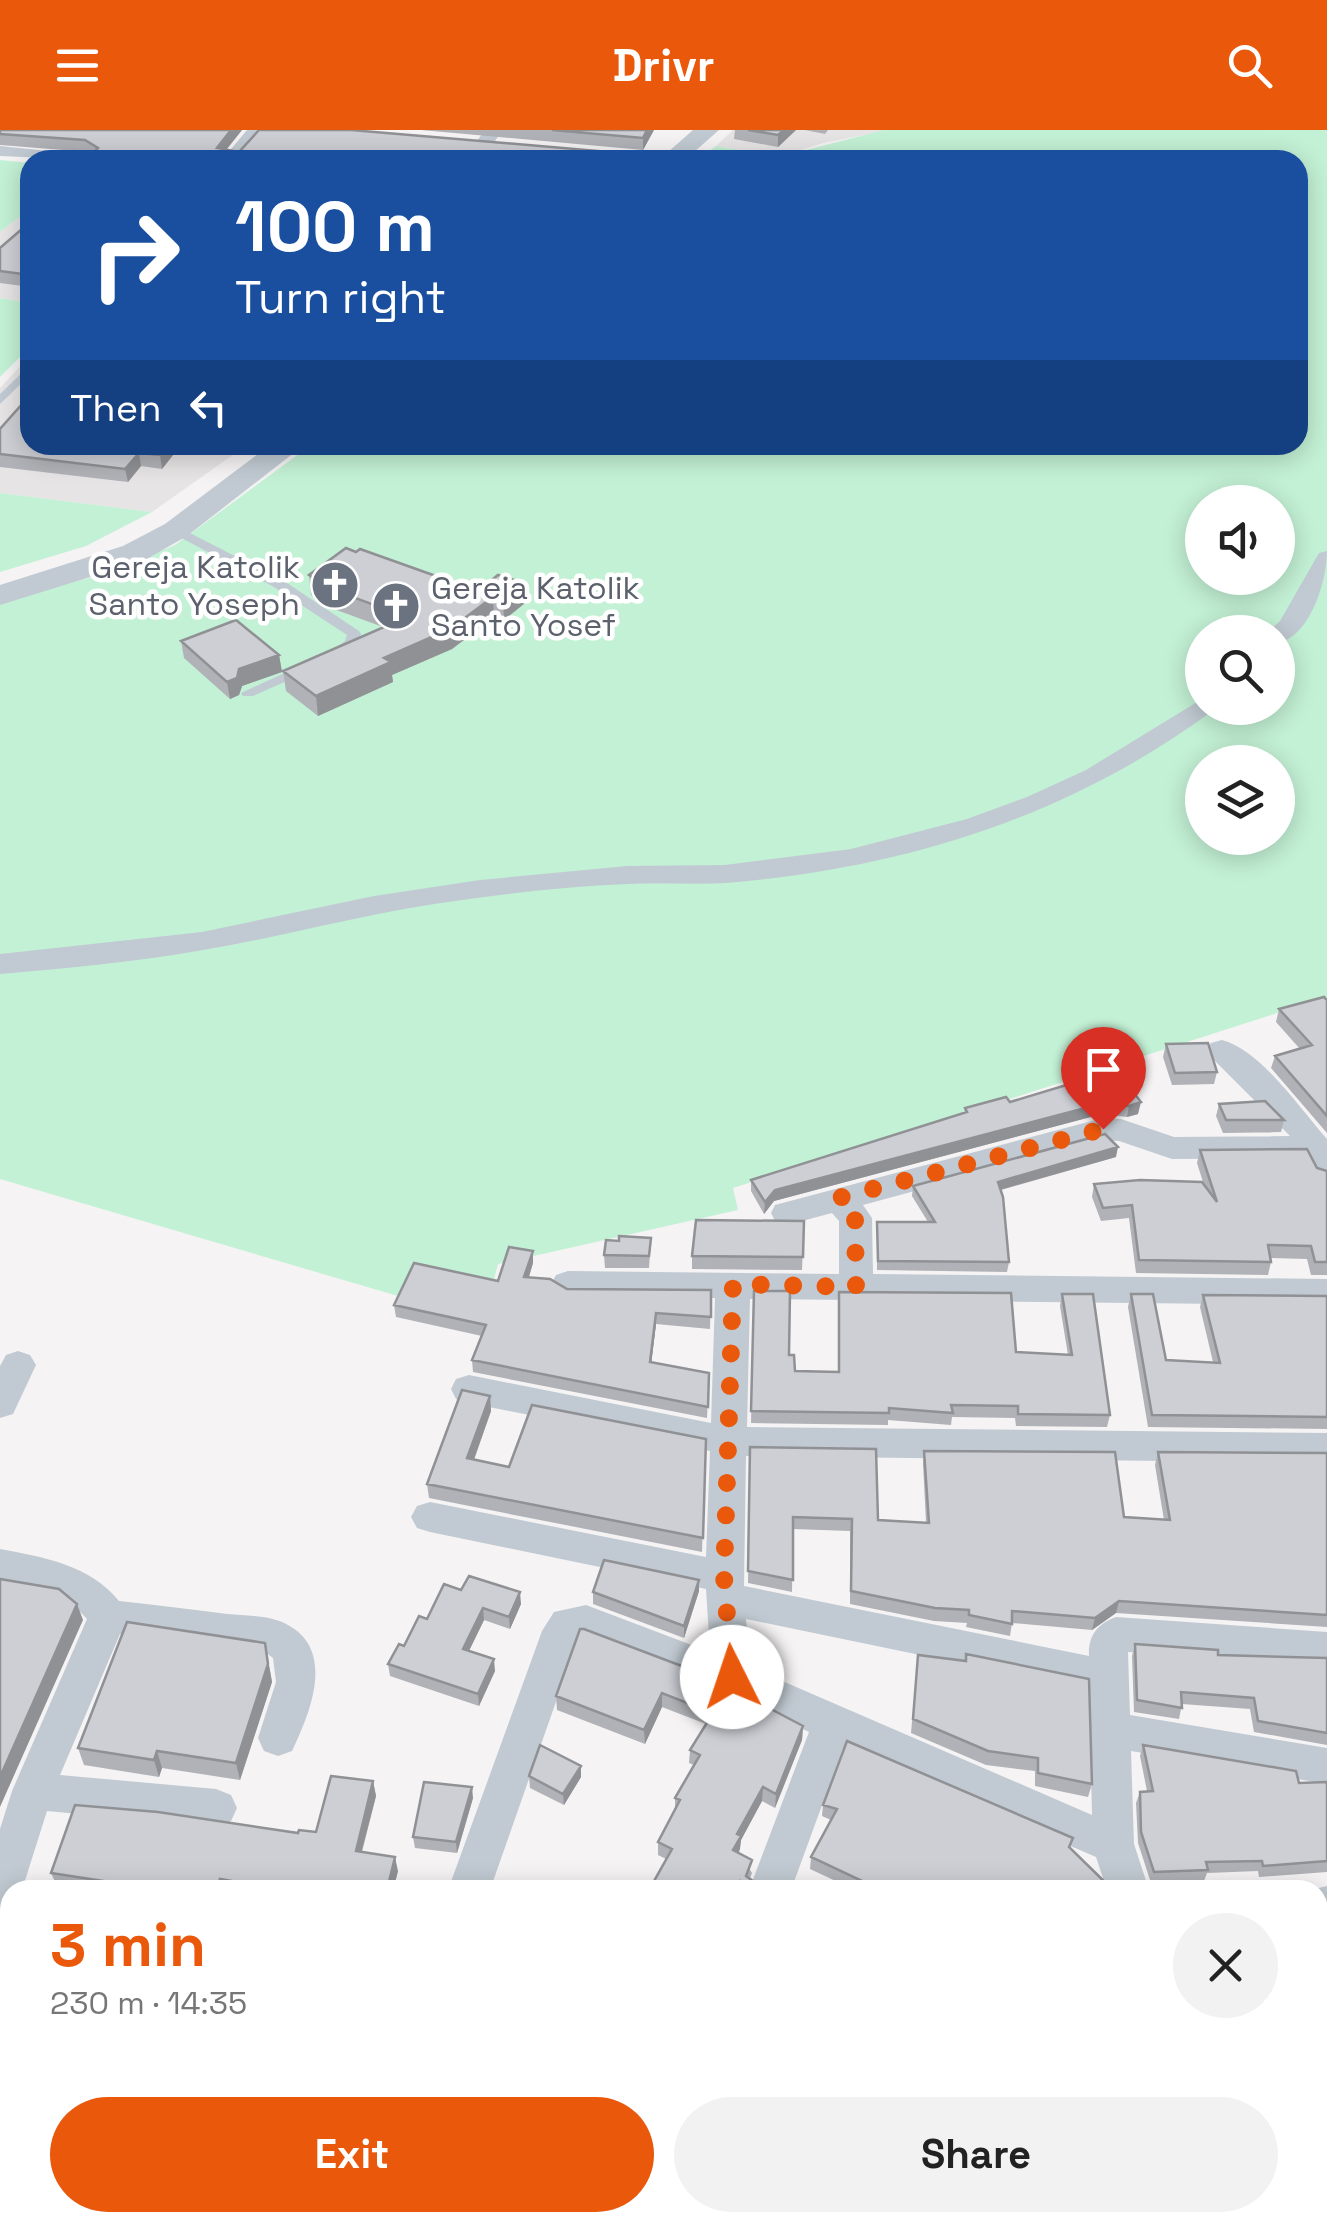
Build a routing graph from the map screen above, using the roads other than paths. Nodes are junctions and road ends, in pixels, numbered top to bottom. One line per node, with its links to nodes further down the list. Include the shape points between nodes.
1 (24, 130): 8 (street)
2 (258, 130): 5 (street)
3 (681, 130): 6 (street)
4 (707, 130): 7 (street)
5 (240, 150)
6 (660, 150)
7 (684, 150)
8 (1, 151)
9 (20, 379): 10 (lane)
10 (0, 401)
11 (249, 455): 15 (street, via 109,544)
12 (276, 455): 13 (street)
13 (176, 530): 16 (street, via 134,553); 18 (lane, via 280,584 354,634 338,654)
14 (1327, 558): 17 (street)
15 (0, 580)
16 (0, 595)
17 (1295, 616)
18 (248, 694)
19 (1185, 719): 20 (street, via 1134,756 1046,798 923,840 826,862 431,895 203,941)
20 (0, 964)
21 (1222, 1050): 22 (street, via 1282,1105)
22 (1322, 1159): 24 (street, via 1172,1148 1103,1129)
23 (788, 1212): 24 (street)
24 (849, 1215): 27 (street)
25 (568, 1284): 26 (street)
26 (733, 1284): 27 (street); 32 (street)
27 (856, 1287): 28 (street)
28 (1327, 1292)
29 (18, 1365): 31 (street)
30 (469, 1389): 32 (street)
31 (0, 1404)
32 (730, 1441): 33 (street); 36 (street)
33 (1327, 1448)
34 (430, 1517): 36 (street)
35 (0, 1565): 37 (street, via 78,1586)
36 (725, 1588): 39 (street); 40 (street)
37 (108, 1616): 43 (street, via 274,1636 288,1644 299,1667); 45 (street)
38 (1327, 1649): 40 (street, via 1116,1634 1108,1644)
39 (732, 1677): 41 (street); 49 (street, via 586,1622 568,1624)
40 (1108, 1677): 42 (street)
41 (832, 1724): 47 (street); 50 (street)
42 (1111, 1730): 44 (street); 47 (street)
43 (278, 1738)
44 (1327, 1766)
45 (32, 1791): 46 (street); 48 (street)
46 (216, 1808)
47 (1113, 1844): 51 (street)
48 (4, 1880)
49 (473, 1880)
50 (774, 1880)
51 (1125, 1880)

